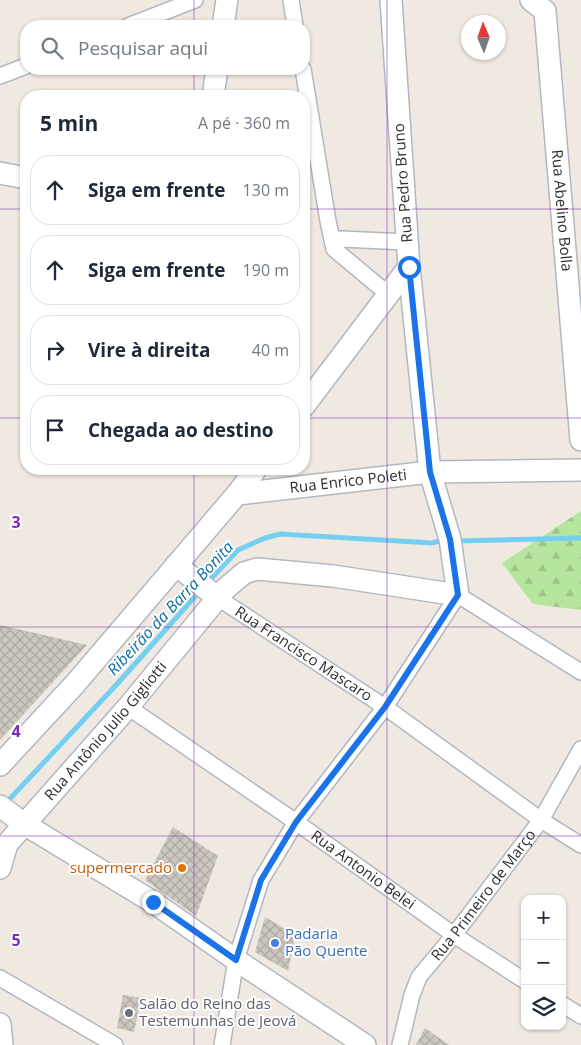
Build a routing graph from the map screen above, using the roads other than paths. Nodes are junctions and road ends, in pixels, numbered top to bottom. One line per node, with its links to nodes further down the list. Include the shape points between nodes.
1 (195, 0): 6 (street)
2 (227, 0): 7 (street)
3 (291, 0): 8 (street)
4 (391, 0): 19 (street, Rua Pedro Bruno)
5 (539, 4): 23 (street, Rua Abelino Bolla)
6 (143, 20)
7 (224, 20)
8 (295, 20)
9 (20, 68): 12 (street)
10 (216, 75): 13 (street)
11 (304, 75): 14 (street)
12 (0, 76)
13 (214, 90)
14 (306, 90)
15 (310, 112): 18 (street, via 328,221)
16 (0, 173): 17 (street)
17 (20, 177)
18 (337, 241): 19 (street); 21 (street, via 334,249)
19 (407, 242): 20 (street, Rua Pedro Bruno)
20 (409, 267): 21 (street); 25 (street, Rua Pedro Bruno)
21 (388, 294): 22 (street)
22 (310, 398)
23 (581, 440)
24 (581, 470): 25 (street, Rua Enrico Poleti)
25 (430, 472): 27 (street, Rua Enrico Poleti); 30 (street, Rua Pedro Bruno, via 450,539)
26 (251, 475): 27 (street)
27 (237, 494): 28 (street)
28 (178, 567): 29 (street, Rua Francisco Mascaro); 35 (street)
29 (212, 593): 30 (street, Rua Antônio Julio Gigliotti, via 225,589 244,573 257,569 333,576); 32 (street, Rua Antônio Julio Gigliotti); 33 (street, Rua Francisco Mascaro)
30 (458, 595): 31 (street); 33 (street)
31 (581, 672)
32 (128, 707): 38 (street, Rua Antonio Belei); 39 (street, Rua Antônio Julio Gigliotti)
33 (385, 707): 37 (street, Rua Francisco Mascaro); 38 (street)
34 (581, 749): 37 (street, Rua Primeiro de Março)
35 (0, 765)
36 (2, 807): 39 (street)
37 (541, 820): 40 (street, Rua Francisco Mascaro); 42 (street, Rua Primeiro de Março)
38 (296, 822): 42 (street, Rua Antonio Belei); 43 (street, via 261,880)
39 (24, 824): 41 (street, Rua Antônio Julio Gigliotti, via 7,844); 43 (street, via 153,902)
40 (581, 845)
41 (0, 868)
42 (454, 935): 45 (street, Rua Antonio Belei); 53 (street, Rua Primeiro de Março, via 419,977)
43 (236, 960): 51 (street); 52 (street)
44 (0, 978): 50 (street)
45 (521, 978)
46 (566, 1007): 47 (street)
47 (581, 1016)
48 (0, 1024): 49 (street)
49 (2, 1045)
50 (114, 1045)
51 (222, 1045)
52 (365, 1045)
53 (400, 1045)

